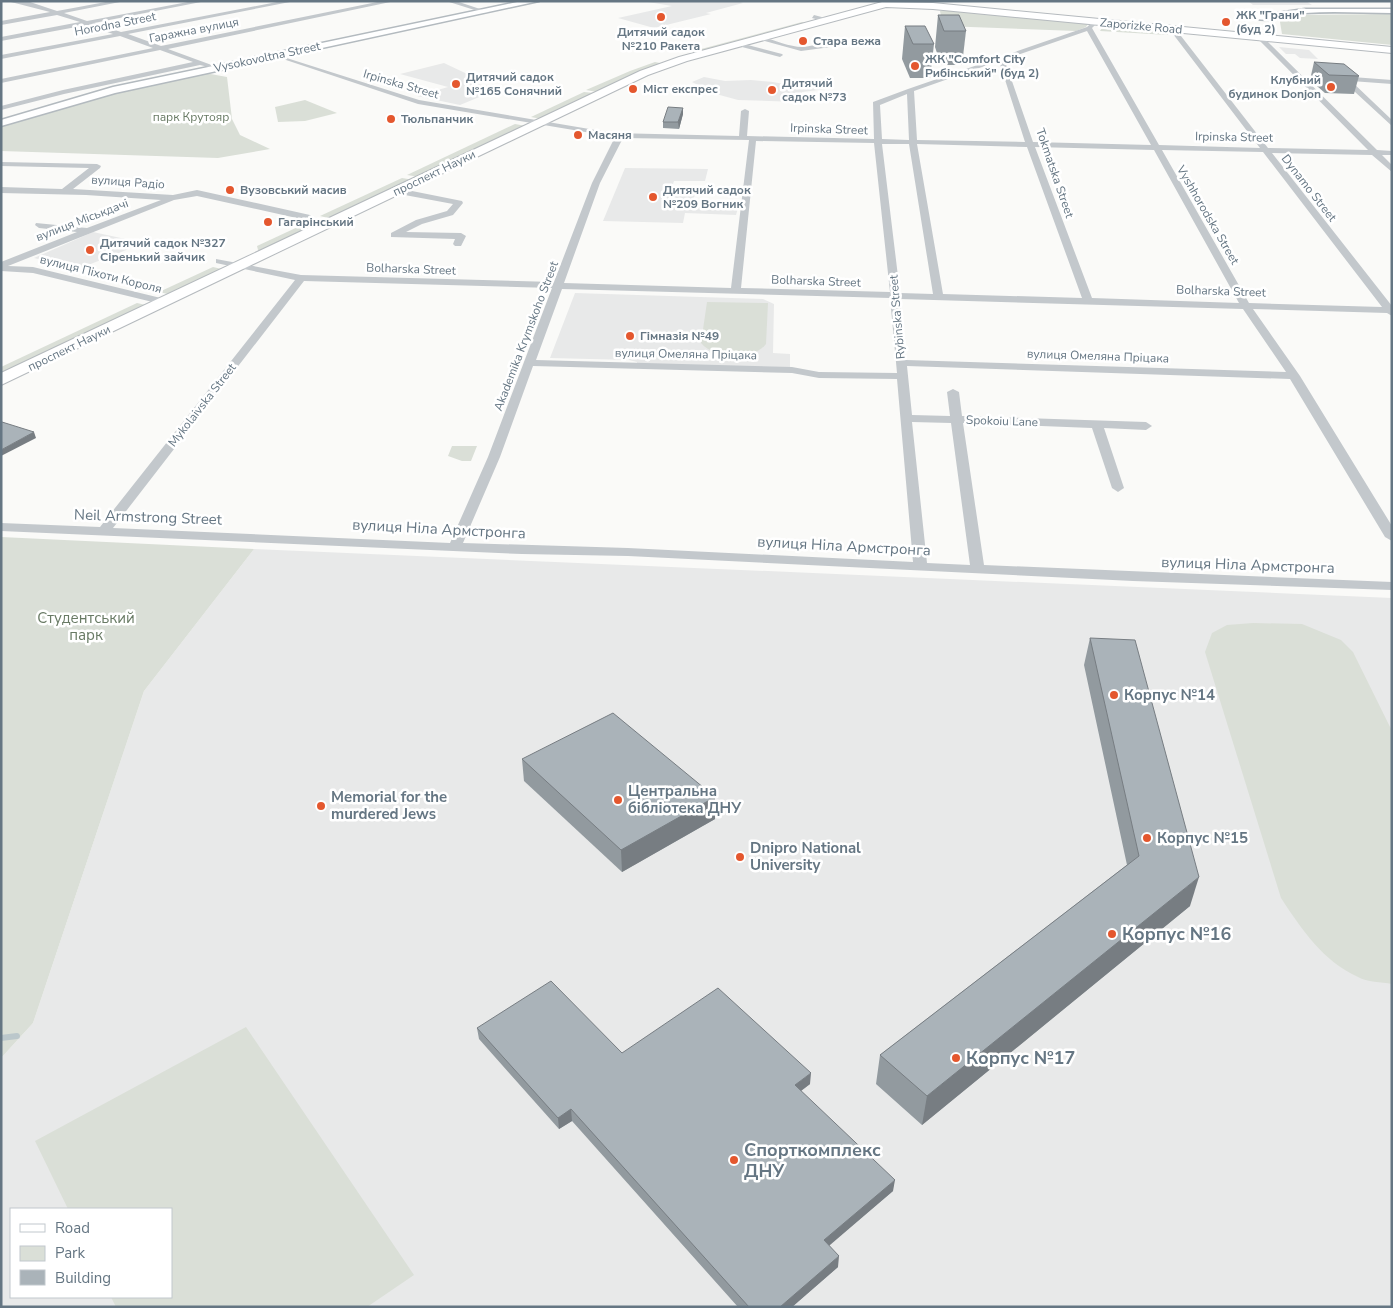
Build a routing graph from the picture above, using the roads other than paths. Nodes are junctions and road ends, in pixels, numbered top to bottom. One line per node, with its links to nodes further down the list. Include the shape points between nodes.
1 (10, 1): 10 (street)
2 (122, 1): 19 (street)
3 (204, 1): 24 (street)
4 (292, 1): 28 (street, Horodna Street)
5 (392, 1): 34 (street, Гаражна вулиця)
6 (448, 1): 18 (street)
7 (535, 1): 18 (main road, Vysokovoltna Street)
8 (902, 1): 13 (main road)
9 (922, 1): 29 (main road, Zaporizke Road)
10 (25, 2): 14 (street); 19 (street)
11 (854, 2): 13 (main road)
12 (844, 5): 22 (main road, проспект Науки)
13 (886, 5): 22 (main road, проспект Науки); 26 (main road, Zaporizke Road, via 933,6)
14 (1, 6)
15 (1265, 10): 16 (main road); 20 (main road, via 1243,12); 21 (main road)
16 (1305, 11): 17 (main road); 21 (main road)
17 (1392, 11)
18 (486, 12): 36 (main road, Vysokovoltna Street)
19 (56, 13): 23 (street); 24 (street)
20 (1252, 15): 21 (main road); 25 (main road)
21 (1276, 15): 25 (main road)
22 (821, 19): 30 (main road, проспект Науки); 51 (main road, проспект Науки, via 650,62)
23 (1, 22)
24 (86, 22): 28 (street); 31 (street)
25 (1268, 23): 29 (main road, via 1269,33)
26 (1092, 25): 27 (main road, Zaporizke Road); 38 (street, Rybinska Street); 61 (street, Vyshhorodska Street)
27 (1174, 29): 29 (main road, Zaporizke Road); 62 (street, Dynamo Street)
28 (122, 34): 34 (street); 39 (street, Horodna Street)
29 (1265, 36): 35 (main road, Zaporizke Road); 42 (street, via 1260,39)
30 (759, 38): 32 (street, via 801,49 822,44); 53 (main road, проспект Науки, via 655,69)
31 (1, 39)
32 (843, 45)
33 (744, 46): 37 (street)
34 (160, 48): 40 (street); 46 (street, Гаражна вулиця)
35 (1392, 49)
36 (276, 55): 41 (main road, Vysokovoltna Street); 51 (street, Irpinska Street, via 418,102)
37 (780, 55)
38 (1008, 56): 48 (street, Rybinska Street); 60 (street, Tokmatska Street, via 1002,61)
39 (1, 57)
40 (200, 63): 41 (street); 49 (street, Vysokovoltna Street)
41 (215, 68): 52 (main road, Vysokovoltna Street, via 102,93)
42 (1297, 75): 43 (street); 63 (street)
43 (1311, 75)
44 (1330, 76): 45 (street)
45 (1344, 78): 47 (street); 54 (street)
46 (1, 81)
47 (1392, 82)
48 (910, 90): 58 (street, Rybinska Street, via 876,104); 59 (street)
49 (1, 108)
50 (745, 111): 56 (street)
51 (520, 120): 53 (street, Irpinska Street); 71 (main road, проспект Науки)
52 (1, 123)
53 (537, 123): 55 (street, Irpinska Street); 69 (main road, проспект Науки)
54 (1392, 124)
55 (620, 135): 56 (street, Irpinska Street); 79 (street, Akademika Krymskoho Street, via 596,183)
56 (743, 137): 57 (street, Irpinska Street)
57 (753, 137): 58 (street, Irpinska Street); 80 (street)
58 (878, 142): 59 (street, Irpinska Street); 82 (street, Rybinska Street)
59 (913, 143): 60 (street, Irpinska Street); 83 (street)
60 (1030, 144): 61 (street, Irpinska Street); 84 (street, Tokmatska Street)
61 (1155, 147): 62 (street, Irpinska Street); 86 (street, Vyshhorodska Street)
62 (1263, 149): 63 (street, Irpinska Street); 87 (street, Dynamo Street)
63 (1375, 153): 64 (street, Irpinska Street); 66 (street)
64 (1392, 153)
65 (1, 164): 68 (street, via 97,166)
66 (1392, 170)
67 (1, 190): 68 (street, вулиця Радіо)
68 (65, 191): 70 (street, вулиця Радіо)
69 (397, 191): 74 (street, via 459,203 450,213 419,222 394,235 461,236); 77 (main road, проспект Науки)
70 (173, 198): 71 (street, вулиця Радіо, via 197,193); 73 (street, вулиця Міськдачі)
71 (310, 218): 75 (main road, проспект Науки)
72 (39, 225): 73 (street)
73 (89, 231): 76 (street, вулиця Міськдачі)
74 (458, 244)
75 (219, 261): 77 (street, Bolharska Street); 81 (main road, проспект Науки)
76 (1, 266): 81 (street, вулиця Піхоти Короля, via 33,270)
77 (241, 266): 78 (street, Bolharska Street); 85 (main road, проспект Науки)
78 (302, 278): 79 (street, Bolharska Street); 101 (street, Mykolaivska Street)
79 (558, 286): 80 (street, Bolharska Street); 89 (street, Akademika Krymskoho Street)
80 (736, 291): 82 (street, Bolharska Street)
81 (143, 296): 85 (street, вулиця Піхоти Короля); 88 (main road, проспект Науки)
82 (895, 296): 83 (street, Bolharska Street); 90 (street, Rybinska Street)
83 (939, 298): 84 (street, Bolharska Street)
84 (1088, 300): 86 (street, Bolharska Street)
85 (165, 302): 93 (main road, проспект Науки)
86 (1245, 304): 87 (street, Bolharska Street); 92 (street, Vyshhorodska Street)
87 (1391, 311)
88 (1, 363)
89 (528, 363): 91 (street, вулиця Омеляна Пріцака); 103 (street, Akademika Krymskoho Street)
90 (901, 363): 91 (street, Rybinska Street); 92 (street, вулиця Омеляна Пріцака)
91 (903, 376): 95 (street, Rybinska Street)
92 (1294, 376): 102 (street, Vyshhorodska Street)
93 (1, 380)
94 (953, 392): 96 (street)
95 (907, 418): 96 (street, Spokoiu Lane); 104 (street, Rybinska Street)
96 (957, 420): 97 (street, Spokoiu Lane); 105 (street)
97 (1097, 424): 98 (street, Spokoiu Lane); 99 (street)
98 (1146, 426)
99 (1118, 488)
100 (1, 527): 101 (street, Neil Armstrong Street)
101 (103, 532): 103 (street, Neil Armstrong Street)
102 (1392, 537)
103 (456, 547): 104 (street, вулиця Ніла Армстронга)
104 (920, 566): 105 (street, вулиця Ніла Армстронга)
105 (977, 568): 106 (street, вулиця Ніла Армстронга)
106 (1392, 586)

